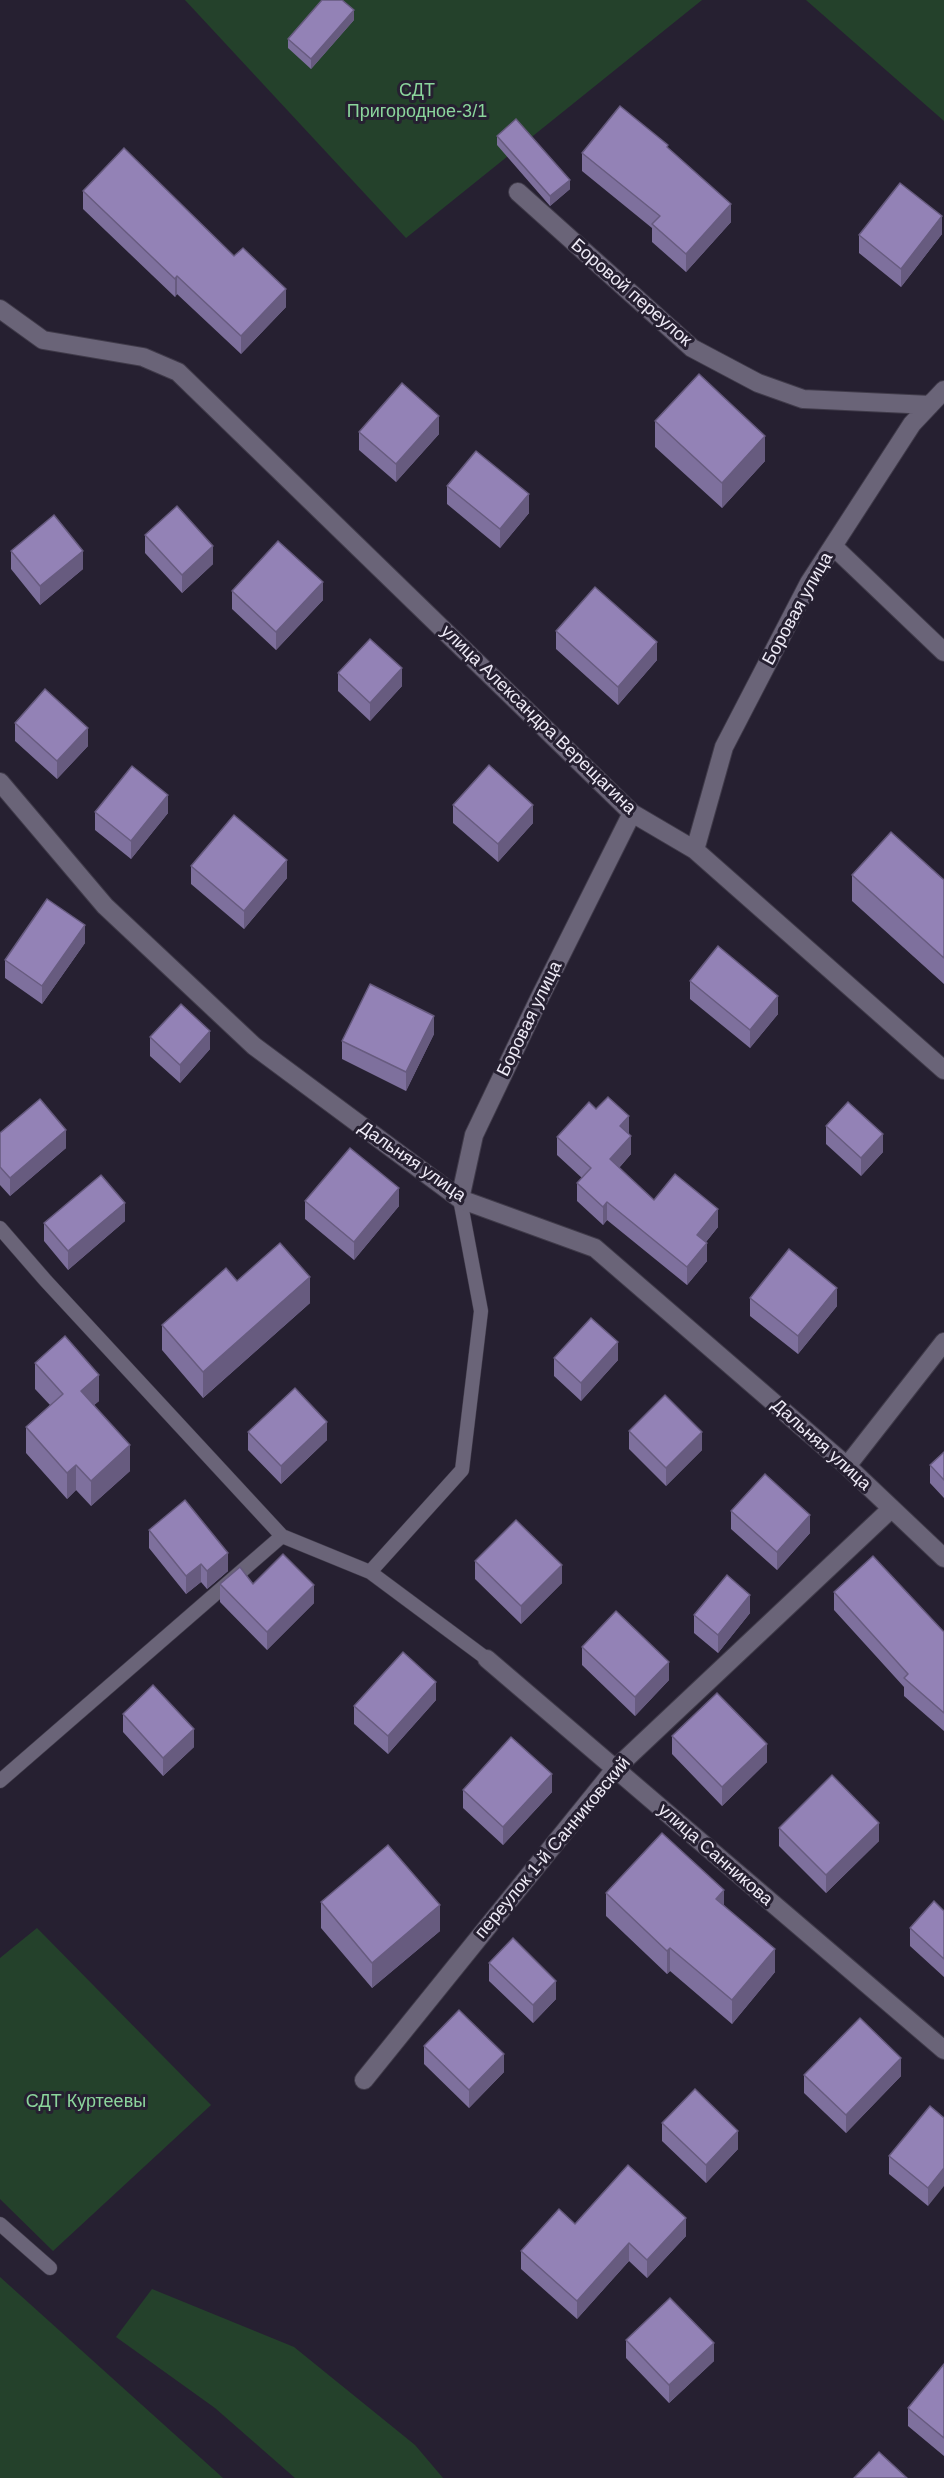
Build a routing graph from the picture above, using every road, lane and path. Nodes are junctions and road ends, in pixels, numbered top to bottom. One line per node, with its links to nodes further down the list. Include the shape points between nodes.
1 (518, 192): 4 (street, Боровой переулок, via 692,348 758,382 803,399)
2 (0, 309): 8 (street, улица Александра Верещагина, via 43,340 143,357 178,372)
3 (944, 390): 4 (street, Боровая улица)
4 (930, 405): 5 (street, Боровая улица, via 912,424)
5 (833, 546): 6 (street); 9 (street, Боровая улица, via 809,583 724,747)
6 (944, 652)
7 (0, 782): 11 (street, Дальняя улица, via 105,906 254,1046)
8 (632, 813): 9 (street, улица Александра Верещагина); 11 (street, Боровая улица, via 474,1135)
9 (695, 850): 10 (street, улица Александра Верещагина)
10 (944, 1070)
11 (460, 1199): 14 (street, Дальняя улица, via 595,1248); 18 (lane, via 481,1311 462,1470)
12 (0, 1228): 16 (lane)
13 (944, 1342): 14 (street)
14 (847, 1466): 15 (street, Дальняя улица)
15 (891, 1509): 17 (street, Дальняя улица); 20 (street, переулок 1-й Санниковский)
16 (282, 1536): 18 (lane); 21 (lane)
17 (944, 1558)
18 (370, 1572): 19 (lane)
19 (487, 1659): 20 (street, улица Санникова)
20 (615, 1769): 22 (street, улица Санникова); 23 (street, переулок 1-й Санниковский)
21 (0, 1781)
22 (944, 2050)
23 (364, 2080)
24 (0, 2224): 25 (lane)
25 (50, 2268)

